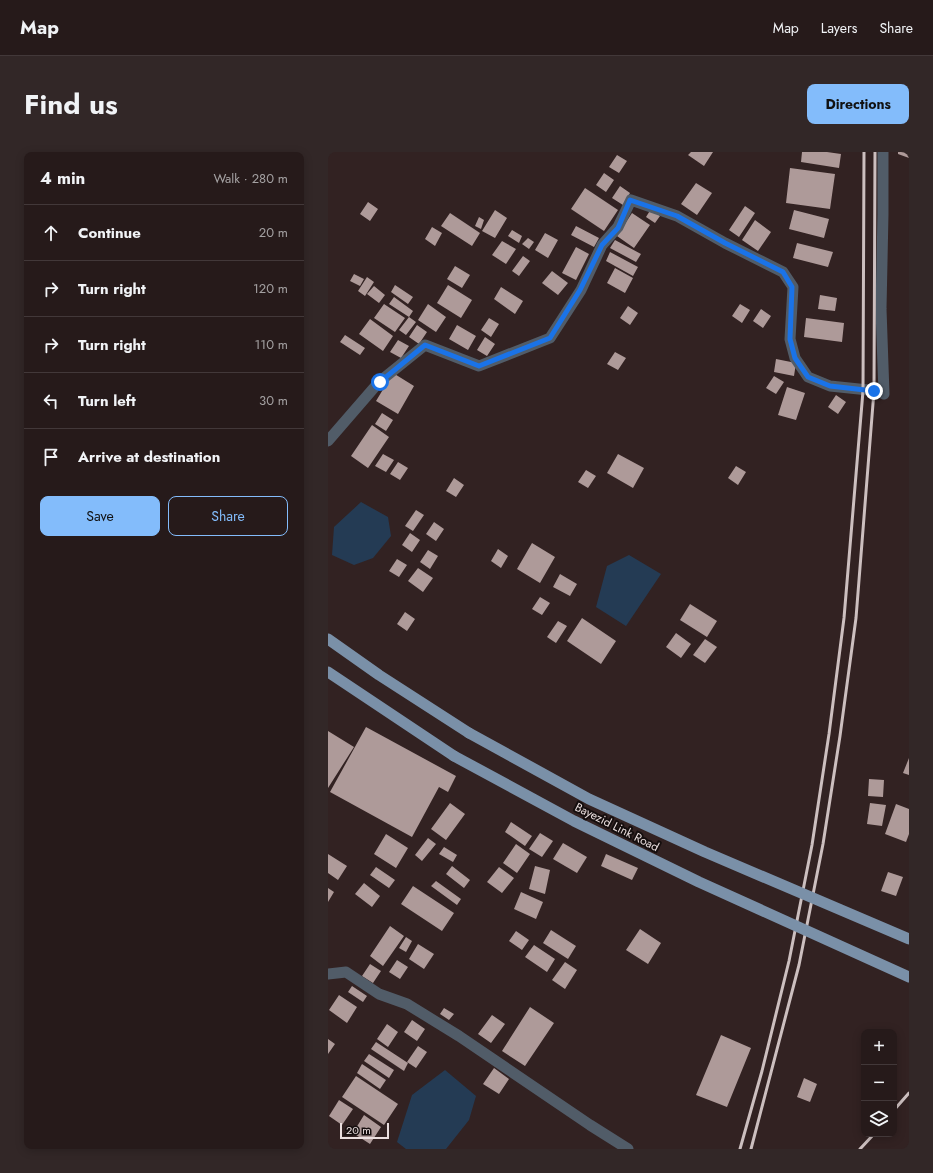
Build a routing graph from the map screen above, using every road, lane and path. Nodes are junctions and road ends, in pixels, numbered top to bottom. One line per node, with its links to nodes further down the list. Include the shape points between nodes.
1 (882, 152): 2 (street, via 881,309 884,394 878,391 830,386 808,377 795,358 790,339 792,287 783,272 677,216 630,200 618,228 602,245 580,290 550,338 479,366 425,345 380,382)
2 (328, 441)
3 (328, 639): 5 (main road, Bayezid Link Road, bridge, via 469,733 589,799 705,852)
4 (328, 672): 7 (main road, Bayezid Link Road, bridge, via 454,756 574,821 692,879)
5 (909, 939)
6 (328, 974): 8 (street, via 346,972 379,994 407,1004)
7 (909, 977)
8 (628, 1149)

